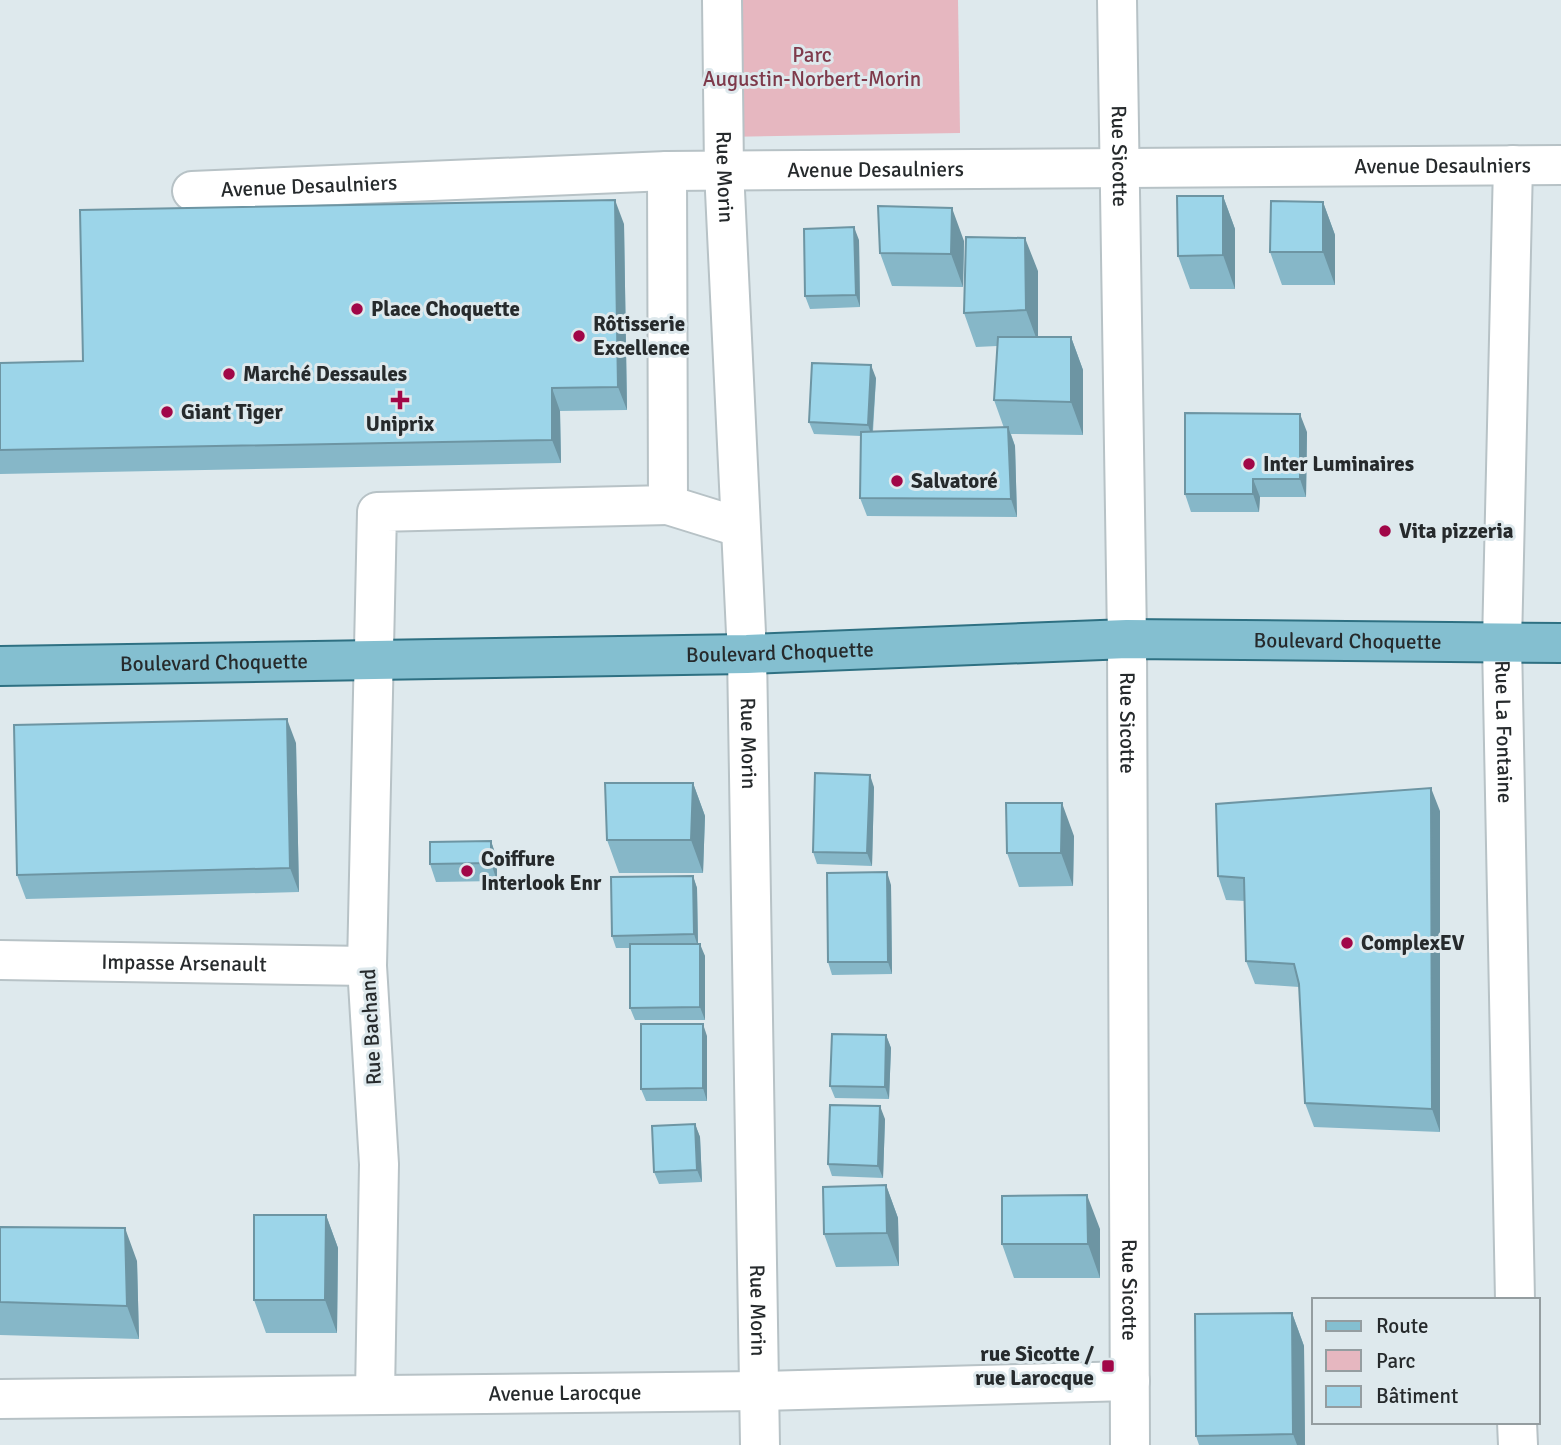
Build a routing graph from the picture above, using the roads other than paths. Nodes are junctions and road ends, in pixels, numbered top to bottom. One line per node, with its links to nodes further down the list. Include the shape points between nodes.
1 (722, 0): 6 (street, Rue Morin)
2 (1117, 0): 5 (street, Rue Sicotte)
3 (1513, 165): 4 (street, Avenue Desaulniers); 5 (street, Avenue Desaulniers); 12 (street, Rue La Fontaine)
4 (1561, 165)
5 (1119, 167): 6 (street, Avenue Desaulniers); 11 (street, Rue Sicotte)
6 (724, 170): 7 (street, Avenue Desaulniers); 10 (street, Rue Morin)
7 (667, 171): 8 (street, Avenue Desaulniers); 9 (street)
8 (192, 191)
9 (668, 505): 10 (street); 15 (street, Rue Bachand, via 377,512)
10 (739, 527): 14 (street, Rue Morin)
11 (1127, 639): 12 (main road, Boulevard Choquette); 14 (main road, Boulevard Choquette); 20 (street, Rue Sicotte)
12 (1502, 643): 13 (main road, Boulevard Choquette); 19 (street, Rue La Fontaine)
13 (1561, 643)
14 (747, 654): 15 (main road, Boulevard Choquette); 21 (street, Rue Morin)
15 (376, 660): 16 (main road, Boulevard Choquette); 18 (street, Rue Bachand)
16 (0, 666)
17 (0, 960): 18 (street, Impasse Arsenault)
18 (367, 966): 22 (street, Rue Bachand, via 379,1164)
19 (1515, 1298)
20 (1130, 1381): 21 (street, Avenue Larocque); 26 (street, Rue Sicotte)
21 (760, 1391): 22 (street, Avenue Larocque); 25 (street, Rue Morin)
22 (375, 1394): 23 (street, Avenue Larocque)
23 (0, 1399)
24 (1517, 1424): 27 (street)
25 (760, 1445)
26 (1130, 1445)
27 (1518, 1445)

